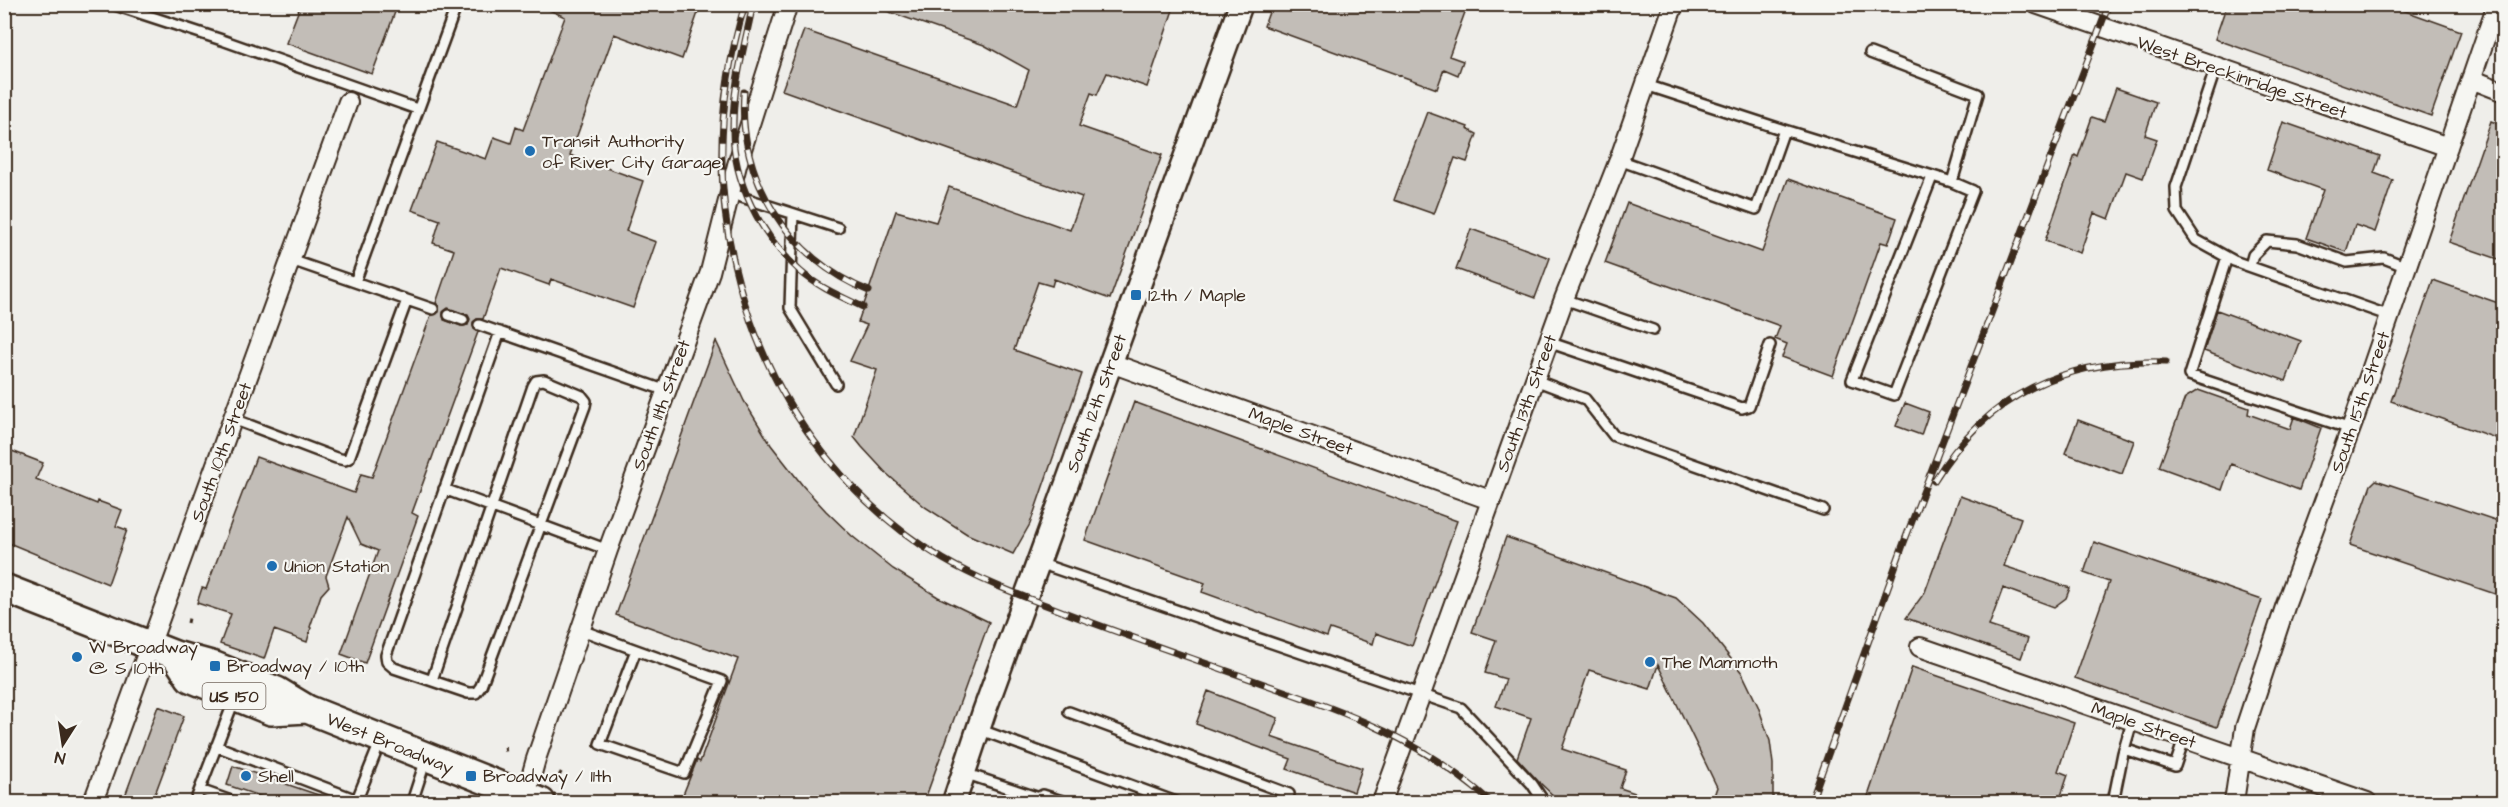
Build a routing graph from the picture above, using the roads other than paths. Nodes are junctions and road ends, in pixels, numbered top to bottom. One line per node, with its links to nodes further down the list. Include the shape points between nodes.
1 (112, 4): 14 (lane)
2 (457, 4): 15 (lane)
3 (788, 4): 21 (street, South 11th Street)
4 (1241, 4): 40 (street, South 12th Street)
5 (1674, 4): 12 (street, South 13th Street)
6 (2036, 4): 8 (street, West Breckinridge Street)
7 (2497, 4): 11 (street, South 15th Street)
8 (2071, 10): 10 (street, West Breckinridge Street)
9 (1870, 53): 20 (lane, via 1978,94)
10 (2216, 67): 17 (street, West Breckinridge Street); 24 (lane, via 2176,187 2177,211 2196,240)
11 (2471, 79): 13 (street); 17 (street, South 15th Street)
12 (1646, 86): 16 (lane); 18 (street, South 13th Street)
13 (2504, 92)
14 (350, 94): 15 (lane); 25 (street, South 10th Street)
15 (417, 109): 28 (lane)
16 (1784, 130): 18 (lane, via 1756,209); 19 (lane)
17 (2448, 147): 27 (street, South 15th Street)
18 (1619, 160): 29 (street, South 13th Street)
19 (1932, 177): 20 (lane); 20 (lane, via 1852,380 1894,395 1973,191)
20 (1952, 182)
21 (729, 193): 22 (lane); 43 (street, South 11th Street, via 710,273)
22 (793, 214): 23 (lane); 42 (lane, via 790,308)
23 (838, 228)
24 (2227, 257): 26 (lane); 45 (lane, via 2188,375)
25 (291, 260): 28 (lane); 44 (street, South 10th Street)
26 (2250, 266): 27 (lane, via 2253,255 2267,241 2297,244 2347,262 2384,258); 33 (lane)
27 (2407, 267): 33 (street, South 15th Street)
28 (355, 282): 30 (lane)
29 (1564, 299): 36 (lane); 38 (street, South 13th Street)
30 (407, 300): 31 (lane); 44 (lane, via 349,458 336,458)
31 (433, 309)
32 (449, 315): 34 (lane)
33 (2390, 316): 45 (street, South 15th Street)
34 (463, 320)
35 (479, 325): 37 (lane)
36 (1653, 330)
37 (501, 332): 43 (lane); 46 (lane)
38 (1548, 342): 39 (lane, via 1742,408 1749,406); 41 (street, South 13th Street)
39 (1770, 345)
40 (1111, 363): 47 (street, Maple Street); 52 (street, South 12th Street)
41 (1534, 380): 47 (street, South 13th Street); 49 (lane, via 1585,399 1614,436)
42 (836, 384)
43 (667, 391): 51 (street, South 11th Street)
44 (233, 419): 57 (street, South 10th Street)
45 (2351, 429): 70 (street, South 15th Street, via 2271,649 2245,728)
46 (444, 489): 48 (lane); 58 (lane, via 386,655 394,668)
47 (1490, 500): 59 (street, South 13th Street)
48 (491, 507): 50 (lane); 50 (lane, via 533,386 544,380 586,401); 58 (lane)
49 (1823, 510)
50 (541, 526): 51 (lane); 58 (lane, via 482,686 476,693 468,693)
51 (609, 550): 54 (street, South 11th Street)
52 (1039, 562): 59 (lane); 64 (street, South 12th Street)
53 (4, 588): 57 (main road, West Broadway / US 150)
54 (581, 630): 56 (lane); 73 (street, South 11th Street, via 536,759)
55 (1920, 647): 63 (street, Maple Street)
56 (636, 650): 56 (lane, via 722,681 684,773 600,744)
57 (163, 651): 60 (main road, West Broadway / US 150, via 190,678); 61 (main road, West Broadway / US 150, via 267,686); 76 (street, South 10th Street)
58 (432, 680)
59 (1421, 694): 84 (street, South 13th Street); 85 (lane, via 1461,708)
60 (236, 697): 61 (main road, West Broadway / US 150, via 271,711); 67 (lane)
61 (307, 709): 65 (main road, West Broadway / US 150)
62 (1069, 712): 83 (lane, via 1289,794)
63 (2132, 722): 66 (street, Maple Street); 68 (lane)
64 (978, 729): 71 (street, South 12th Street); 82 (lane)
65 (381, 739): 69 (main road, West Broadway / US 150); 75 (lane)
66 (2184, 739): 68 (lane, via 2175,766); 70 (street, Maple Street)
67 (216, 746): 72 (lane); 75 (lane)
68 (2124, 749): 86 (lane)
69 (426, 758): 73 (main road, West Broadway / US 150); 79 (lane)
70 (2240, 758): 87 (street, South 15th Street); 88 (street, Maple Street)
71 (964, 772): 74 (lane); 80 (street, South 12th Street)
72 (200, 790): 77 (lane); 78 (lane)
73 (530, 800)
74 (1034, 800): 81 (lane, via 1043,795)
75 (357, 801)
76 (93, 802)
77 (195, 802)
78 (234, 802)
79 (412, 802)
80 (954, 802)
81 (1065, 802)
82 (1176, 802)
83 (1286, 802)
84 (1382, 802)
85 (1545, 802)
86 (2114, 802)
87 (2234, 802)
88 (2367, 802)

